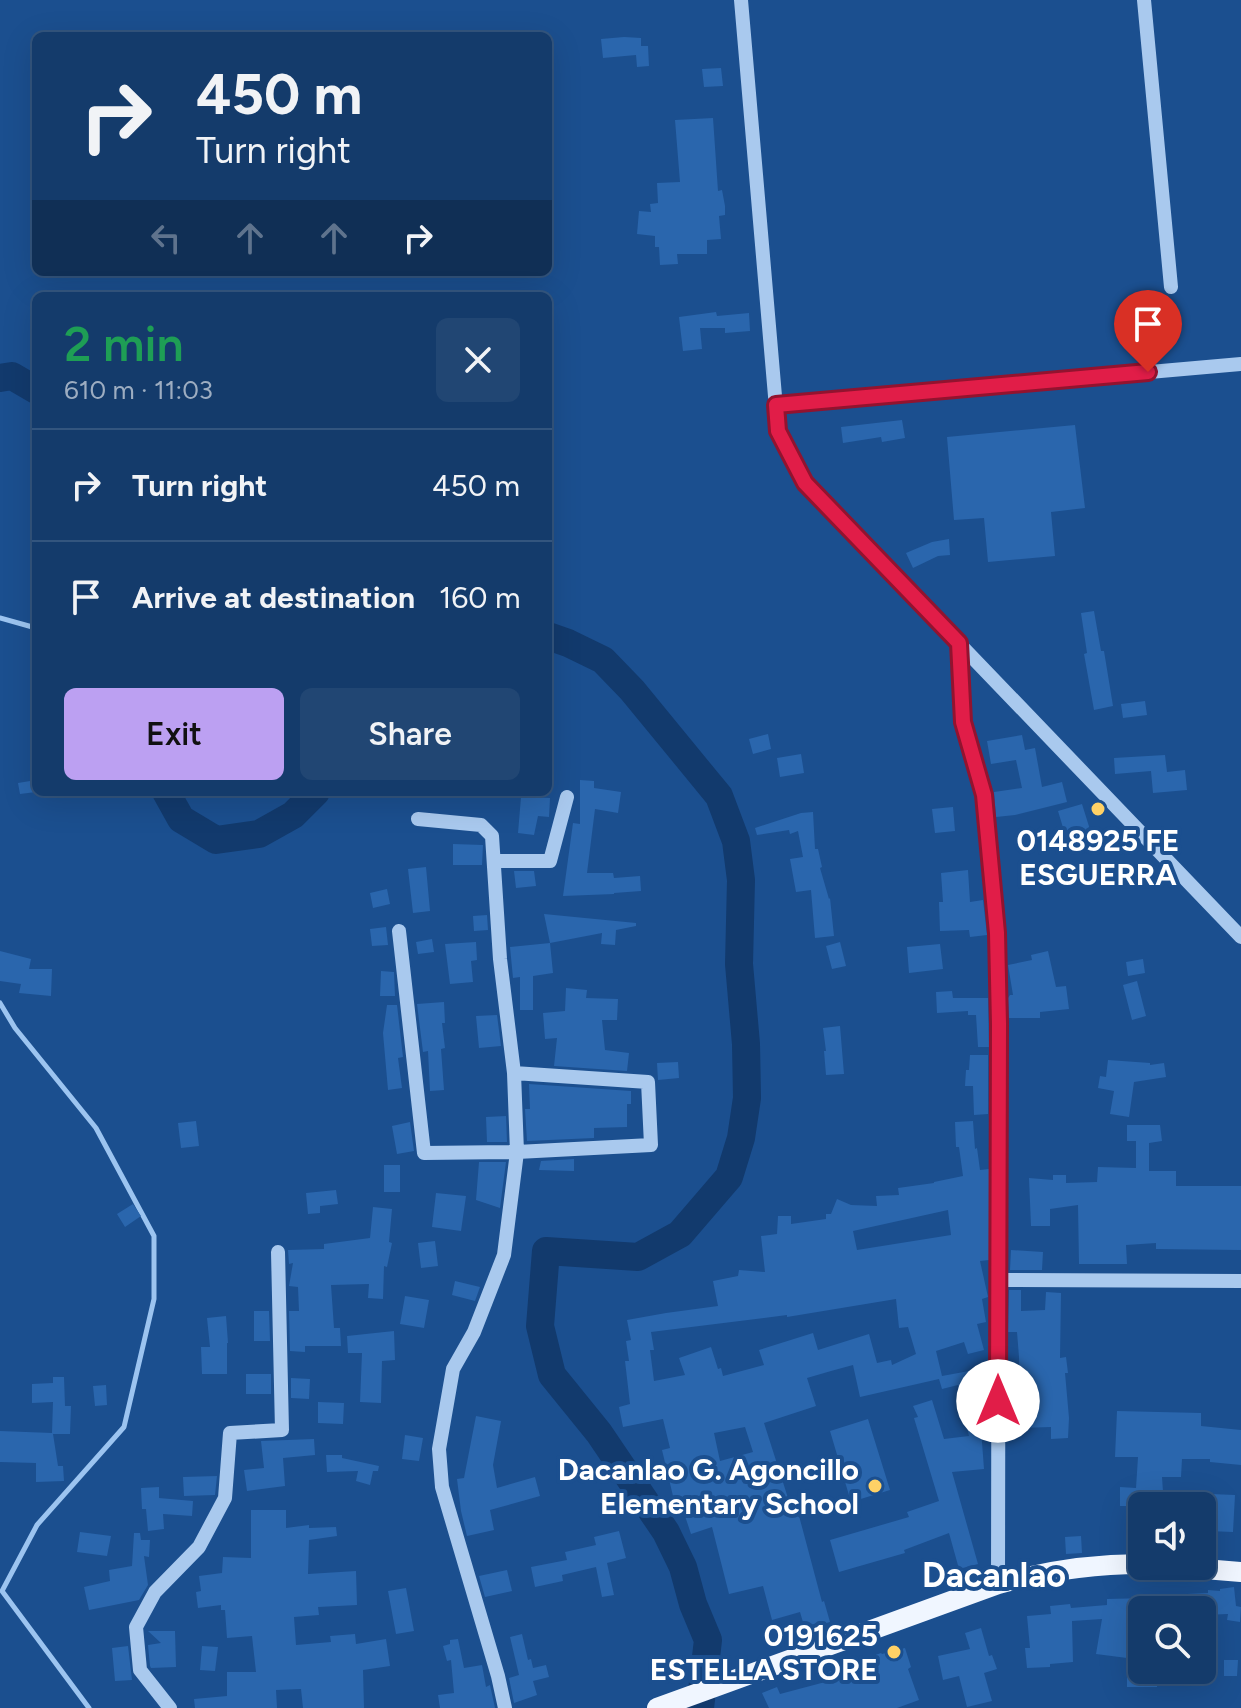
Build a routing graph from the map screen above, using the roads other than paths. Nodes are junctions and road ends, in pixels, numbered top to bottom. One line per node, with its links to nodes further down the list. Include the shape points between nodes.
1 (741, 0): 5 (street)
2 (1144, 0): 3 (street)
3 (1171, 287)
4 (1241, 364): 5 (street)
5 (776, 405): 6 (street, via 778,431 805,483)
6 (959, 643): 11 (street); 15 (street, via 963,722 984,795 997,933)
7 (567, 797): 9 (street, via 550,861)
8 (418, 819): 9 (street, via 481,825 492,836)
9 (494, 861): 12 (street)
10 (399, 931): 13 (street, via 424,1153)
11 (1241, 937)
12 (514, 1073): 13 (street); 13 (street, via 648,1082 651,1145)
13 (517, 1152): 22 (street, via 504,1255 474,1332 453,1369 439,1449 442,1487)
14 (278, 1252): 21 (street, via 282,1430 230,1433 225,1498 199,1547 155,1592 136,1627 140,1670)
15 (998, 1280): 16 (street); 20 (street)
16 (1241, 1281)
17 (1128, 1564): 20 (main road, via 1043,1573)
18 (1216, 1570): 19 (main road)
19 (1241, 1572)
20 (998, 1584): 23 (main road)
21 (170, 1708)
22 (505, 1708)
23 (658, 1708)

